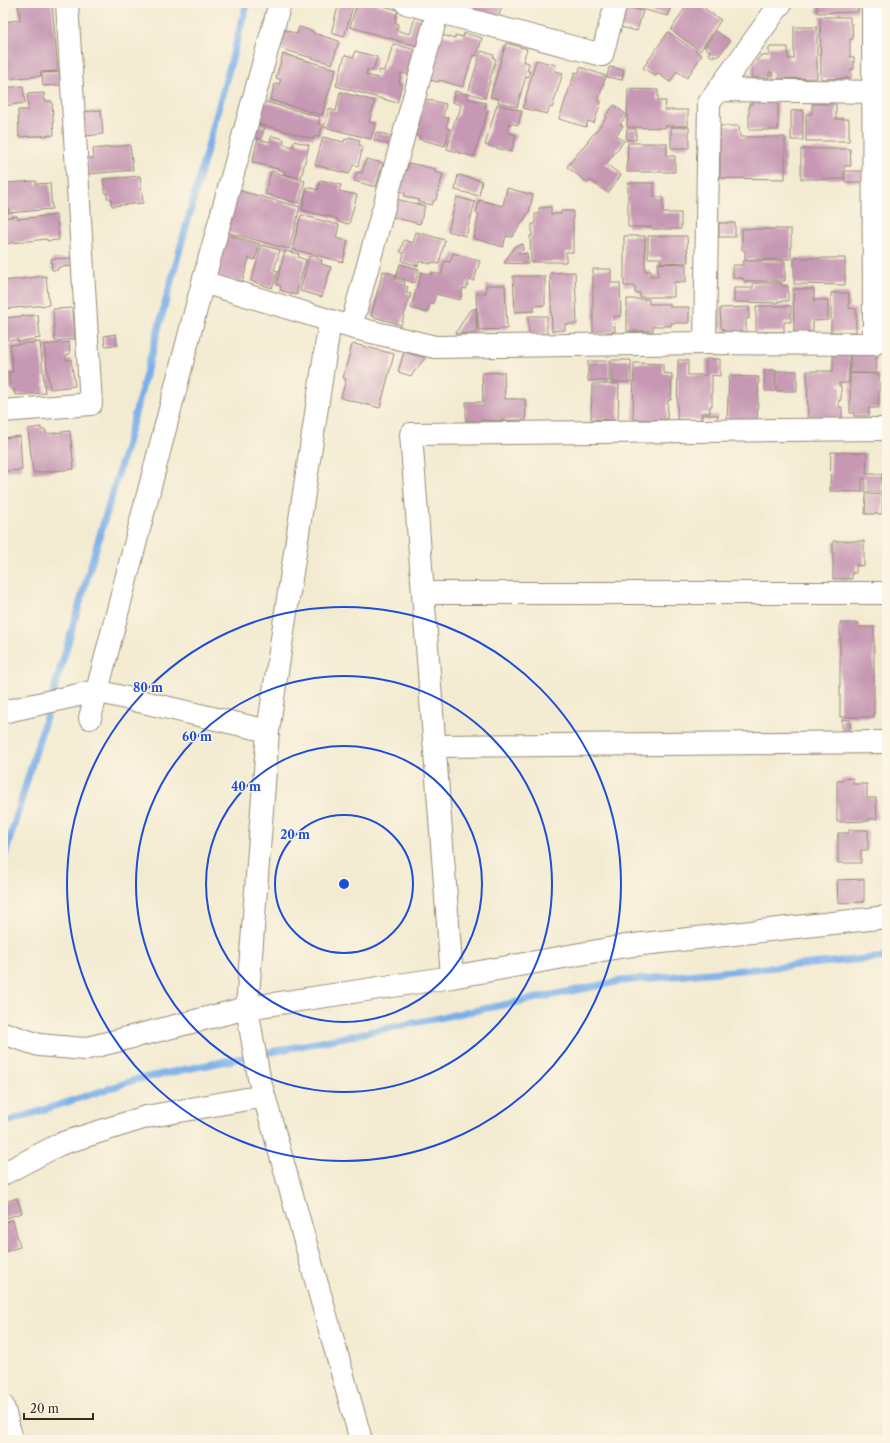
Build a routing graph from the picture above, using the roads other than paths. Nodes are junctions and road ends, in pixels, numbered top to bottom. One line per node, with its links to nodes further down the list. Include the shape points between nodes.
1 (67, 3): 14 (street, via 91,404)
2 (280, 3): 10 (street)
3 (406, 3): 7 (street)
4 (616, 3): 7 (street, via 602,55)
5 (781, 3): 8 (street)
6 (873, 3): 9 (street)
7 (439, 8): 12 (street)
8 (718, 90): 9 (street); 13 (street, via 709,103)
9 (880, 92): 13 (street, via 874,344)
10 (202, 282): 11 (street); 18 (street)
11 (330, 321): 12 (street); 21 (street)
12 (351, 327): 13 (street, via 435,346)
13 (705, 343)
14 (3, 411)
15 (887, 429): 16 (street, via 411,434)
16 (423, 593): 17 (street); 23 (street)
17 (887, 593)
18 (91, 692): 19 (street); 20 (street); 21 (street)
19 (6, 711)
20 (90, 718)
21 (268, 730): 26 (street)
22 (887, 742): 23 (street)
23 (435, 746): 25 (street)
24 (887, 917): 25 (street, via 625,946)
25 (452, 977): 26 (street)
26 (249, 1014): 27 (street, via 84,1049 39,1045); 28 (street)
27 (3, 1033)
28 (262, 1087): 29 (street, via 146,1117 60,1144); 32 (street)
29 (3, 1174)
30 (3, 1406): 31 (street)
31 (12, 1440)
32 (361, 1440)

